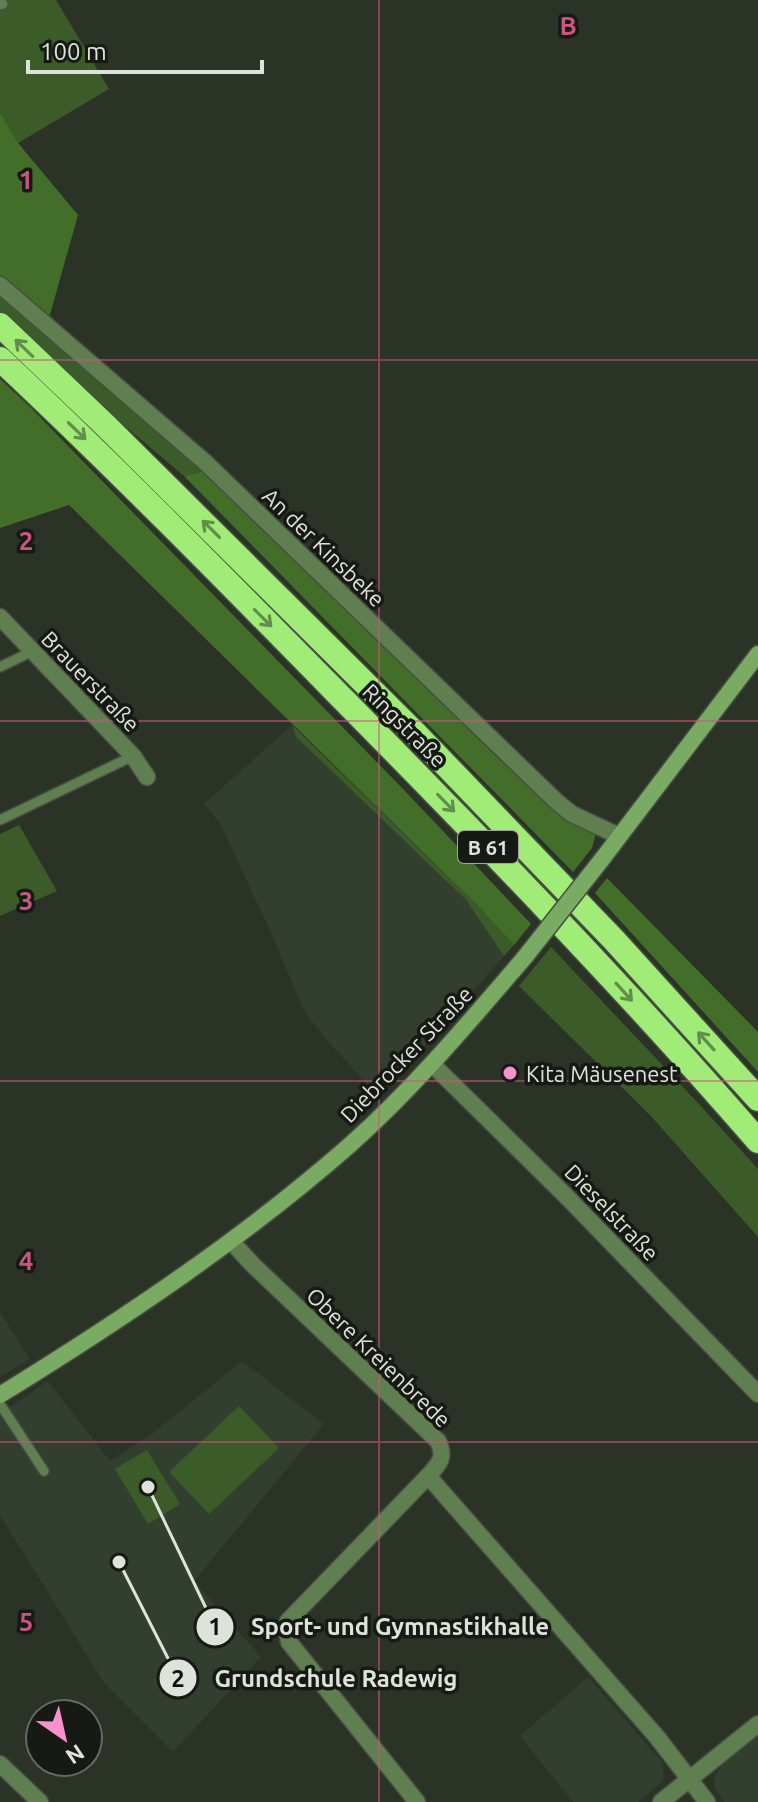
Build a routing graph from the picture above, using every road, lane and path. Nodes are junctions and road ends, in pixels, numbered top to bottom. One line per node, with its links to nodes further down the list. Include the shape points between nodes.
1 (0, 285): 11 (street, An der Kinsbeke, via 206,463 556,801)
2 (0, 325): 13 (highway, Ringstraße / B 61, one-way to 2, via 427,745)
3 (0, 359): 14 (highway, Ringstraße / B 61, one-way to 14, via 499,858)
4 (0, 617): 5 (street, Brauerstraße)
5 (33, 651): 7 (lane); 8 (street, Brauerstraße)
6 (758, 654): 11 (main road, Diebrocker Straße)
7 (0, 667)
8 (133, 756): 9 (street, Brauerstraße); 10 (lane)
9 (147, 777)
10 (0, 820)
11 (619, 836): 12 (main road, Diebrocker Straße, bridge, via 525,957)
12 (432, 1064): 15 (main road, Diebrocker Straße, via 352,1142); 16 (street, Dieselstraße)
13 (758, 1099)
14 (758, 1141)
15 (231, 1241): 17 (main road, Diebrocker Straße); 20 (street, Obere Kreienbrede, via 438,1441 443,1451 440,1463)
16 (758, 1394)
17 (0, 1395)
18 (0, 1404): 19 (lane)
19 (44, 1471)
20 (428, 1476): 23 (street); 25 (street, via 288,1621 287,1631 289,1642)
21 (758, 1724): 23 (street)
22 (0, 1764): 24 (street)
23 (690, 1779): 26 (street); 27 (street)
24 (40, 1802)
25 (417, 1802)
26 (661, 1802)
27 (707, 1802)

